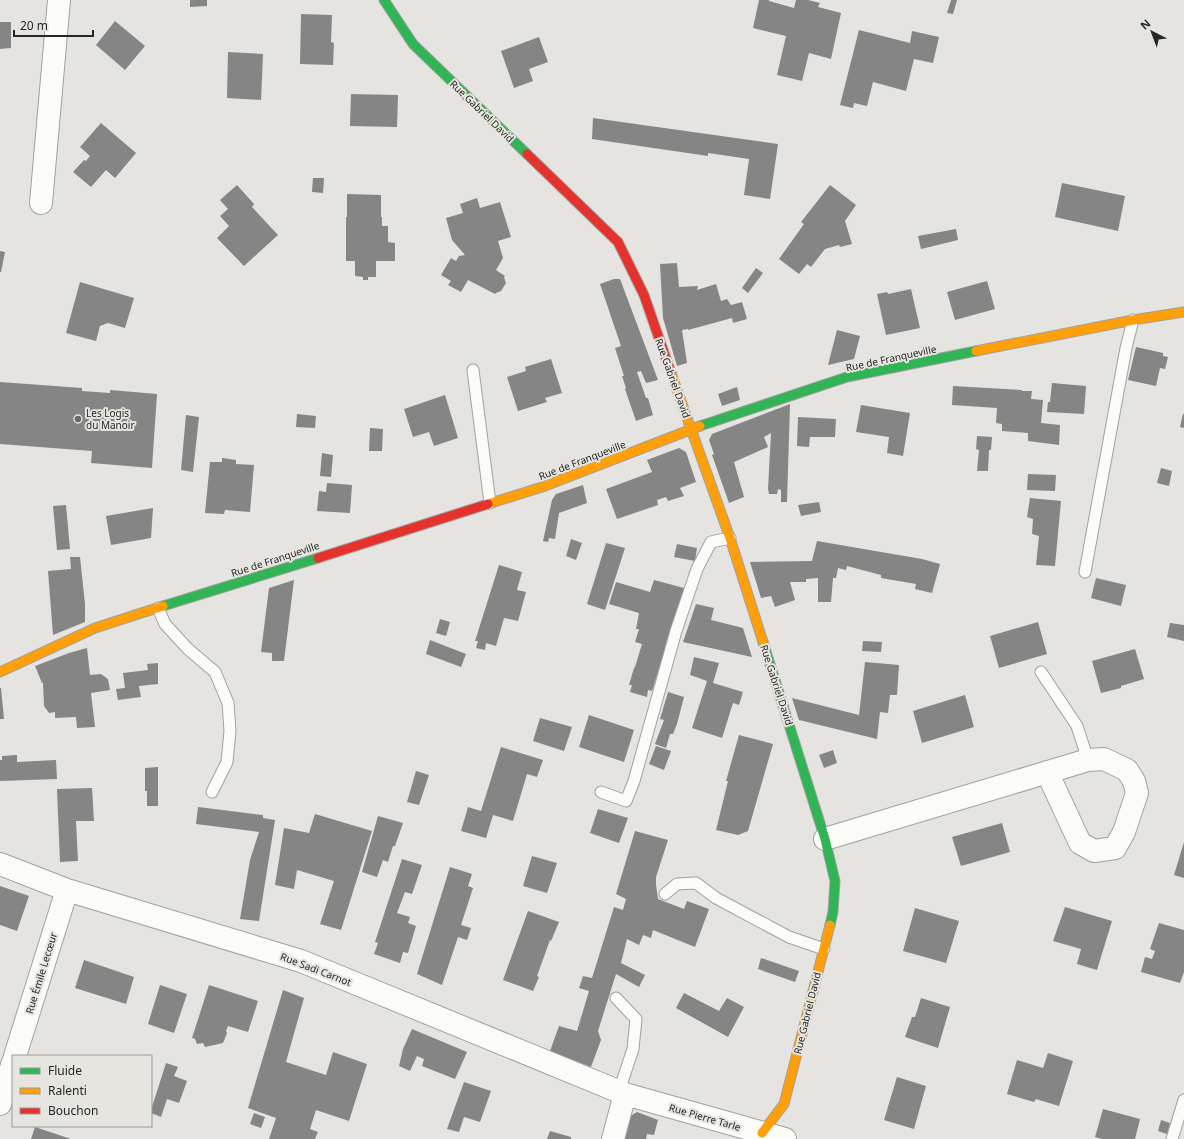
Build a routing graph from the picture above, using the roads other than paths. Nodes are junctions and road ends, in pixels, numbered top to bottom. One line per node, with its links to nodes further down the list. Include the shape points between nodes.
1 (59, 0): 3 (street)
2 (384, 0): 7 (street, Rue Gabriel David, via 413,44 618,242 644,295)
3 (41, 204)
4 (1184, 312): 5 (street, Rue de Franqueville)
5 (1133, 320): 7 (street, Rue de Franqueville, via 847,377); 10 (lane)
6 (473, 370): 8 (lane)
7 (692, 429): 8 (street, Rue de Franqueville, via 542,487); 9 (street, Rue Gabriel David)
8 (490, 503): 11 (street, Rue de Franqueville)
9 (730, 538): 17 (lane, via 711,542 696,569 626,801); 18 (street, Rue Gabriel David)
10 (1086, 572)
11 (158, 608): 12 (street, Rue de Franqueville, via 95,628); 16 (lane, via 165,624 188,649 216,672 228,703 230,731 227,762)
12 (0, 672)
13 (1041, 672): 14 (lane, via 1077,726)
14 (1088, 760): 15 (street); 15 (street, via 1104,759 1127,770 1134,781 1137,793 1124,832 1115,848 1094,851 1080,843)
15 (1047, 772): 18 (street)
16 (212, 792)
17 (601, 792)
18 (825, 839): 22 (street, Rue Gabriel David, via 835,881 833,912)
19 (0, 864): 20 (street, Rue Sadi Carnot)
20 (67, 890): 24 (street, Rue Émile Lecœur); 26 (street, Rue Sadi Carnot, via 301,961)
21 (665, 894): 22 (lane, via 677,884 696,882 716,898 789,937)
22 (824, 949): 29 (street, Rue Gabriel David, via 784,1104)
23 (616, 998): 26 (lane, via 636,1019 633,1049)
24 (15, 1055)
25 (12, 1065): 28 (street)
26 (622, 1093): 29 (street, Rue Pierre Tarle); 30 (street)
27 (1184, 1100): 32 (lane)
28 (0, 1104)
29 (762, 1133): 31 (street, Rue Pierre Tarle)
30 (613, 1139)
31 (785, 1139)
32 (1172, 1139)

